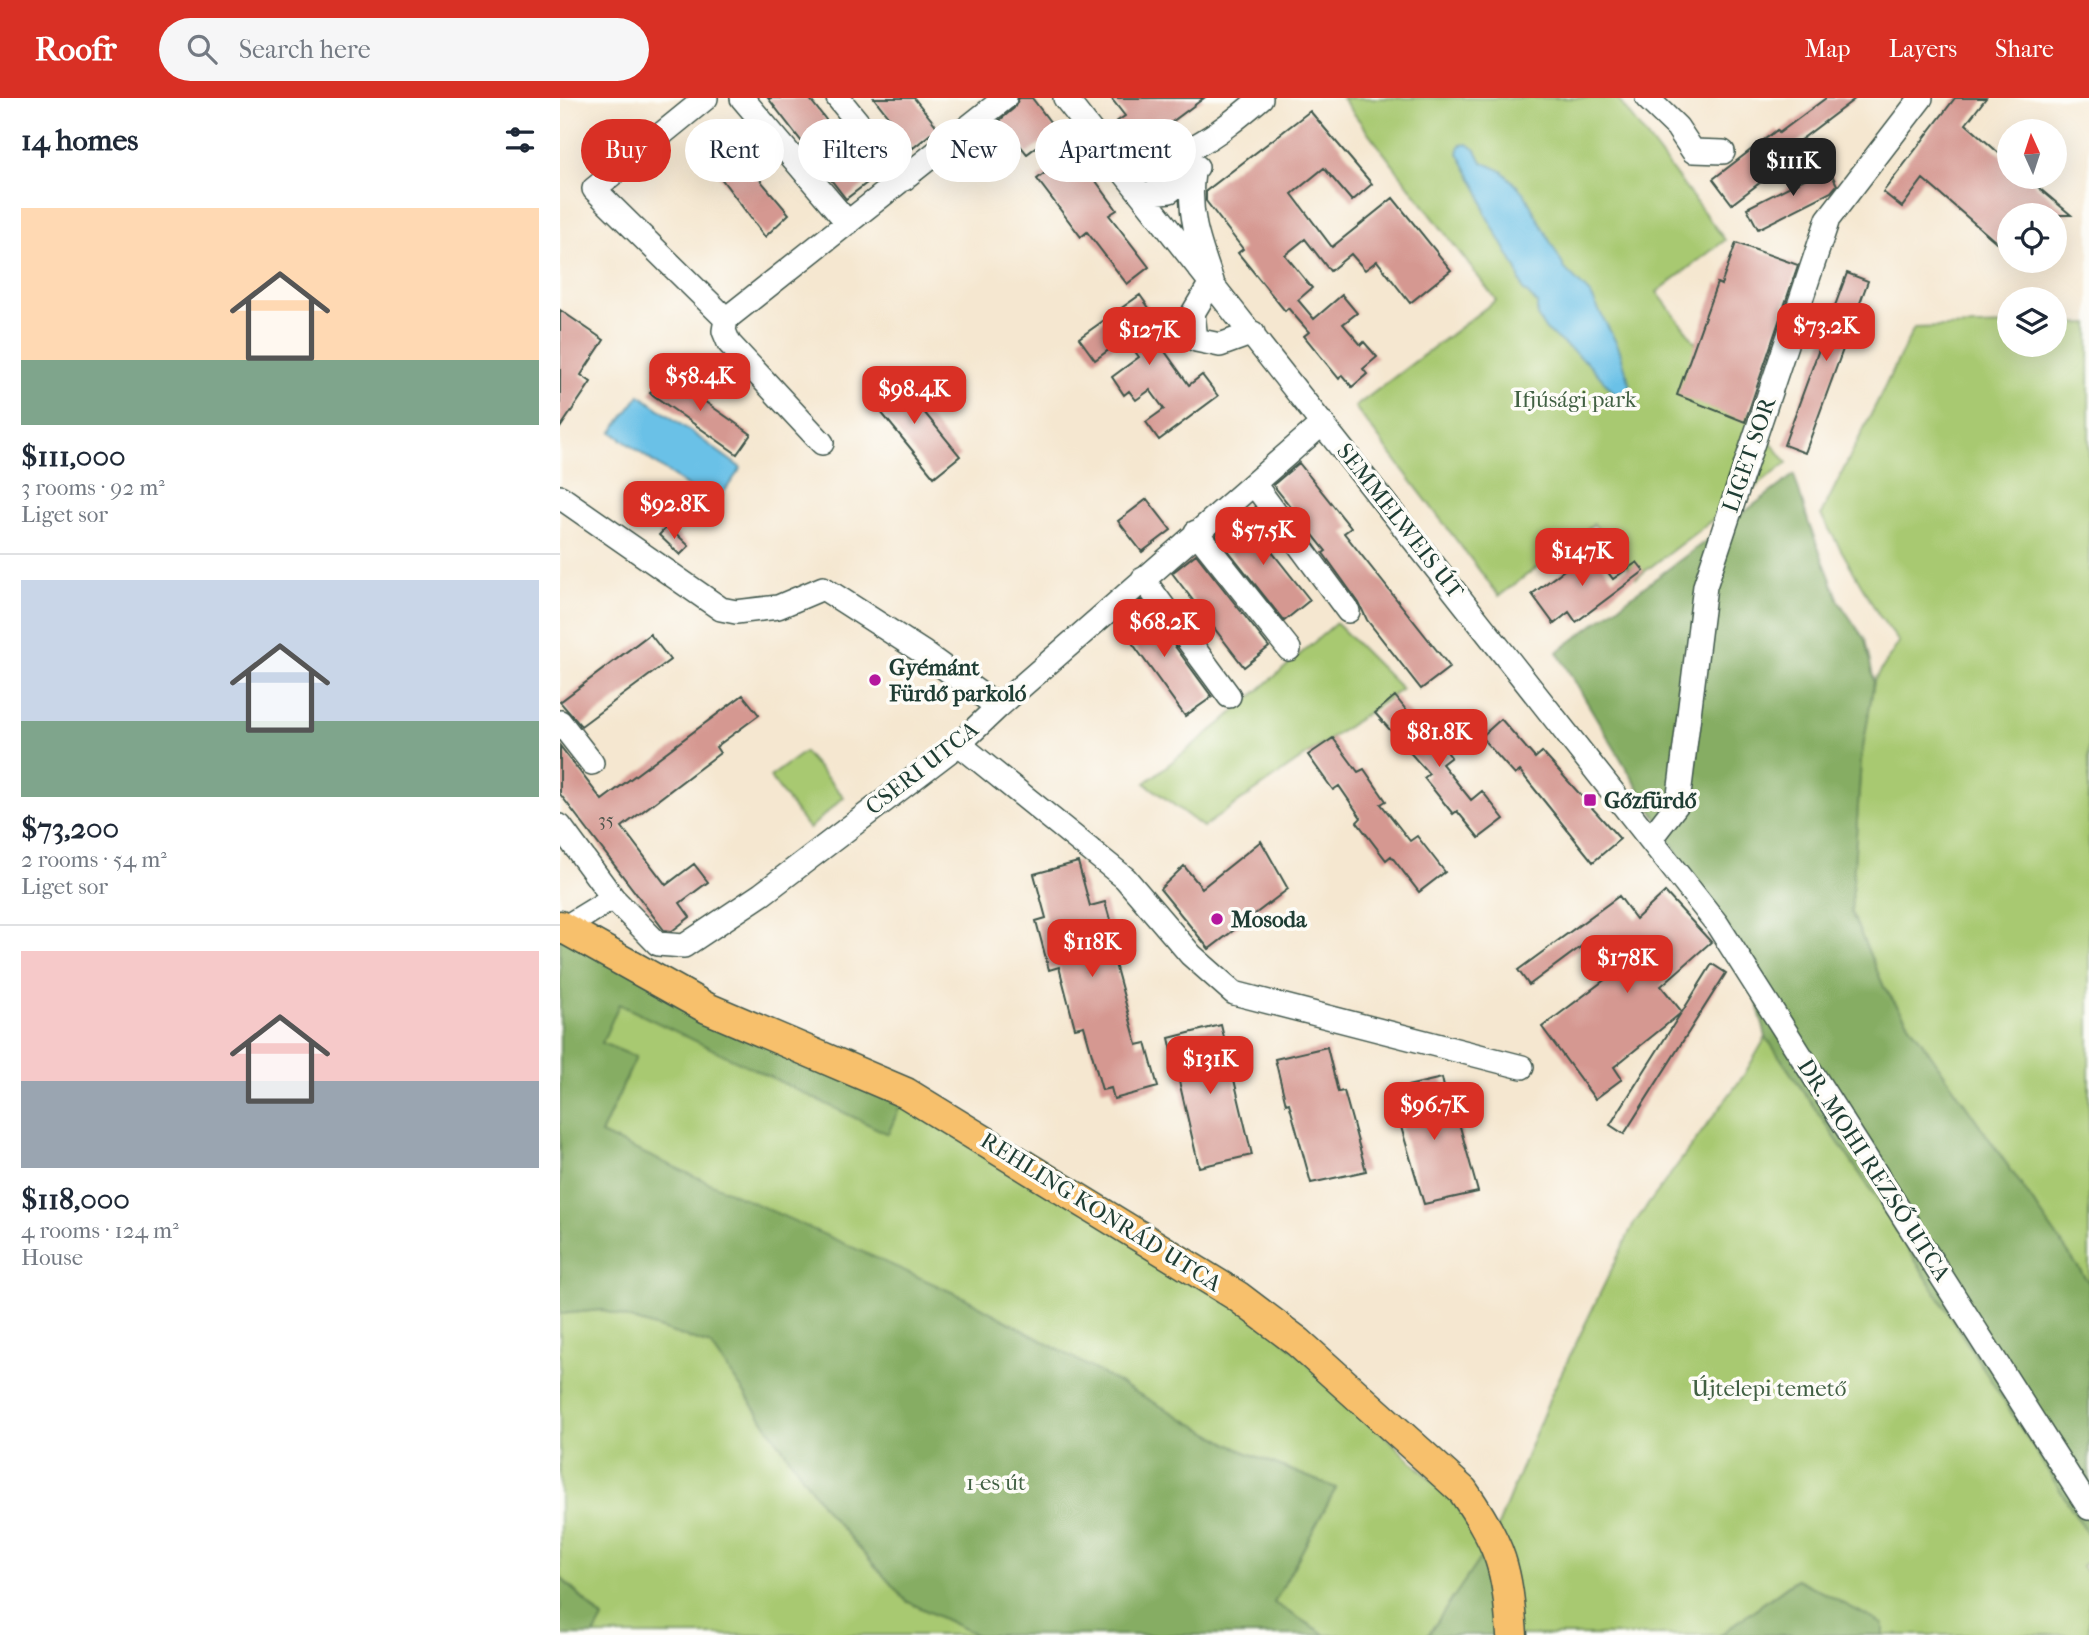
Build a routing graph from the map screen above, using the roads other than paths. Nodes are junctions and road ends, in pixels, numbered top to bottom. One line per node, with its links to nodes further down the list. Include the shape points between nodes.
1 (706, 98): 21 (street, via 594,189)
2 (742, 98): 19 (street)
3 (838, 98): 9 (street)
4 (1005, 98): 13 (street)
5 (1065, 98): 10 (street, SEMMELWEIS ÚT)
6 (1261, 98): 12 (street)
7 (1647, 98): 11 (street, via 1678,127 1693,151)
8 (1921, 98): 37 (street, LIGET SOR, via 1828,219 1705,586 1678,803)
9 (855, 119)
10 (1082, 119)
11 (1723, 152)
12 (1196, 155)
13 (912, 173)
14 (900, 182): 19 (street)
15 (1136, 182): 18 (street, SEMMELWEIS ÚT)
16 (1156, 182): 18 (street)
17 (1189, 182): 20 (street, via 1192,221)
18 (1149, 197): 20 (street, SEMMELWEIS ÚT)
19 (848, 223): 21 (street)
20 (1212, 281): 22 (street, SEMMELWEIS ÚT); 22 (street, via 1193,313 1196,340 1220,345)
21 (726, 319): 24 (street, via 729,343)
22 (1253, 333): 23 (street, SEMMELWEIS ÚT)
23 (1323, 423): 25 (street, CSERI UTCA); 37 (street, SEMMELWEIS ÚT)
24 (822, 443)
25 (1254, 484): 27 (street, CSERI UTCA); 29 (street)
26 (560, 497): 32 (street, via 721,609 736,612 778,607 823,588)
27 (1196, 531): 28 (street, CSERI UTCA); 30 (street)
28 (1143, 579): 31 (street); 32 (street, CSERI UTCA)
29 (1348, 611)
30 (1289, 649)
31 (1229, 696)
32 (998, 707): 34 (street, CSERI UTCA)
33 (560, 722): 35 (street)
34 (960, 744): 38 (street, CSERI UTCA, via 762,894 684,946 658,944); 40 (street, via 1125,878 1191,955 1234,993)
35 (592, 763)
36 (560, 826): 38 (street, CSERI UTCA)
37 (1651, 838): 41 (street, DR. MOHI REZSŐ UTCA, via 1717,924)
38 (613, 898): 39 (street)
39 (562, 927): 42 (main road, REHLING KONRÁD UTCA, via 708,1007 906,1093 1237,1296 1297,1342 1463,1491 1503,1560)
40 (1522, 1068)
41 (2089, 1508)
42 (1512, 1635)

